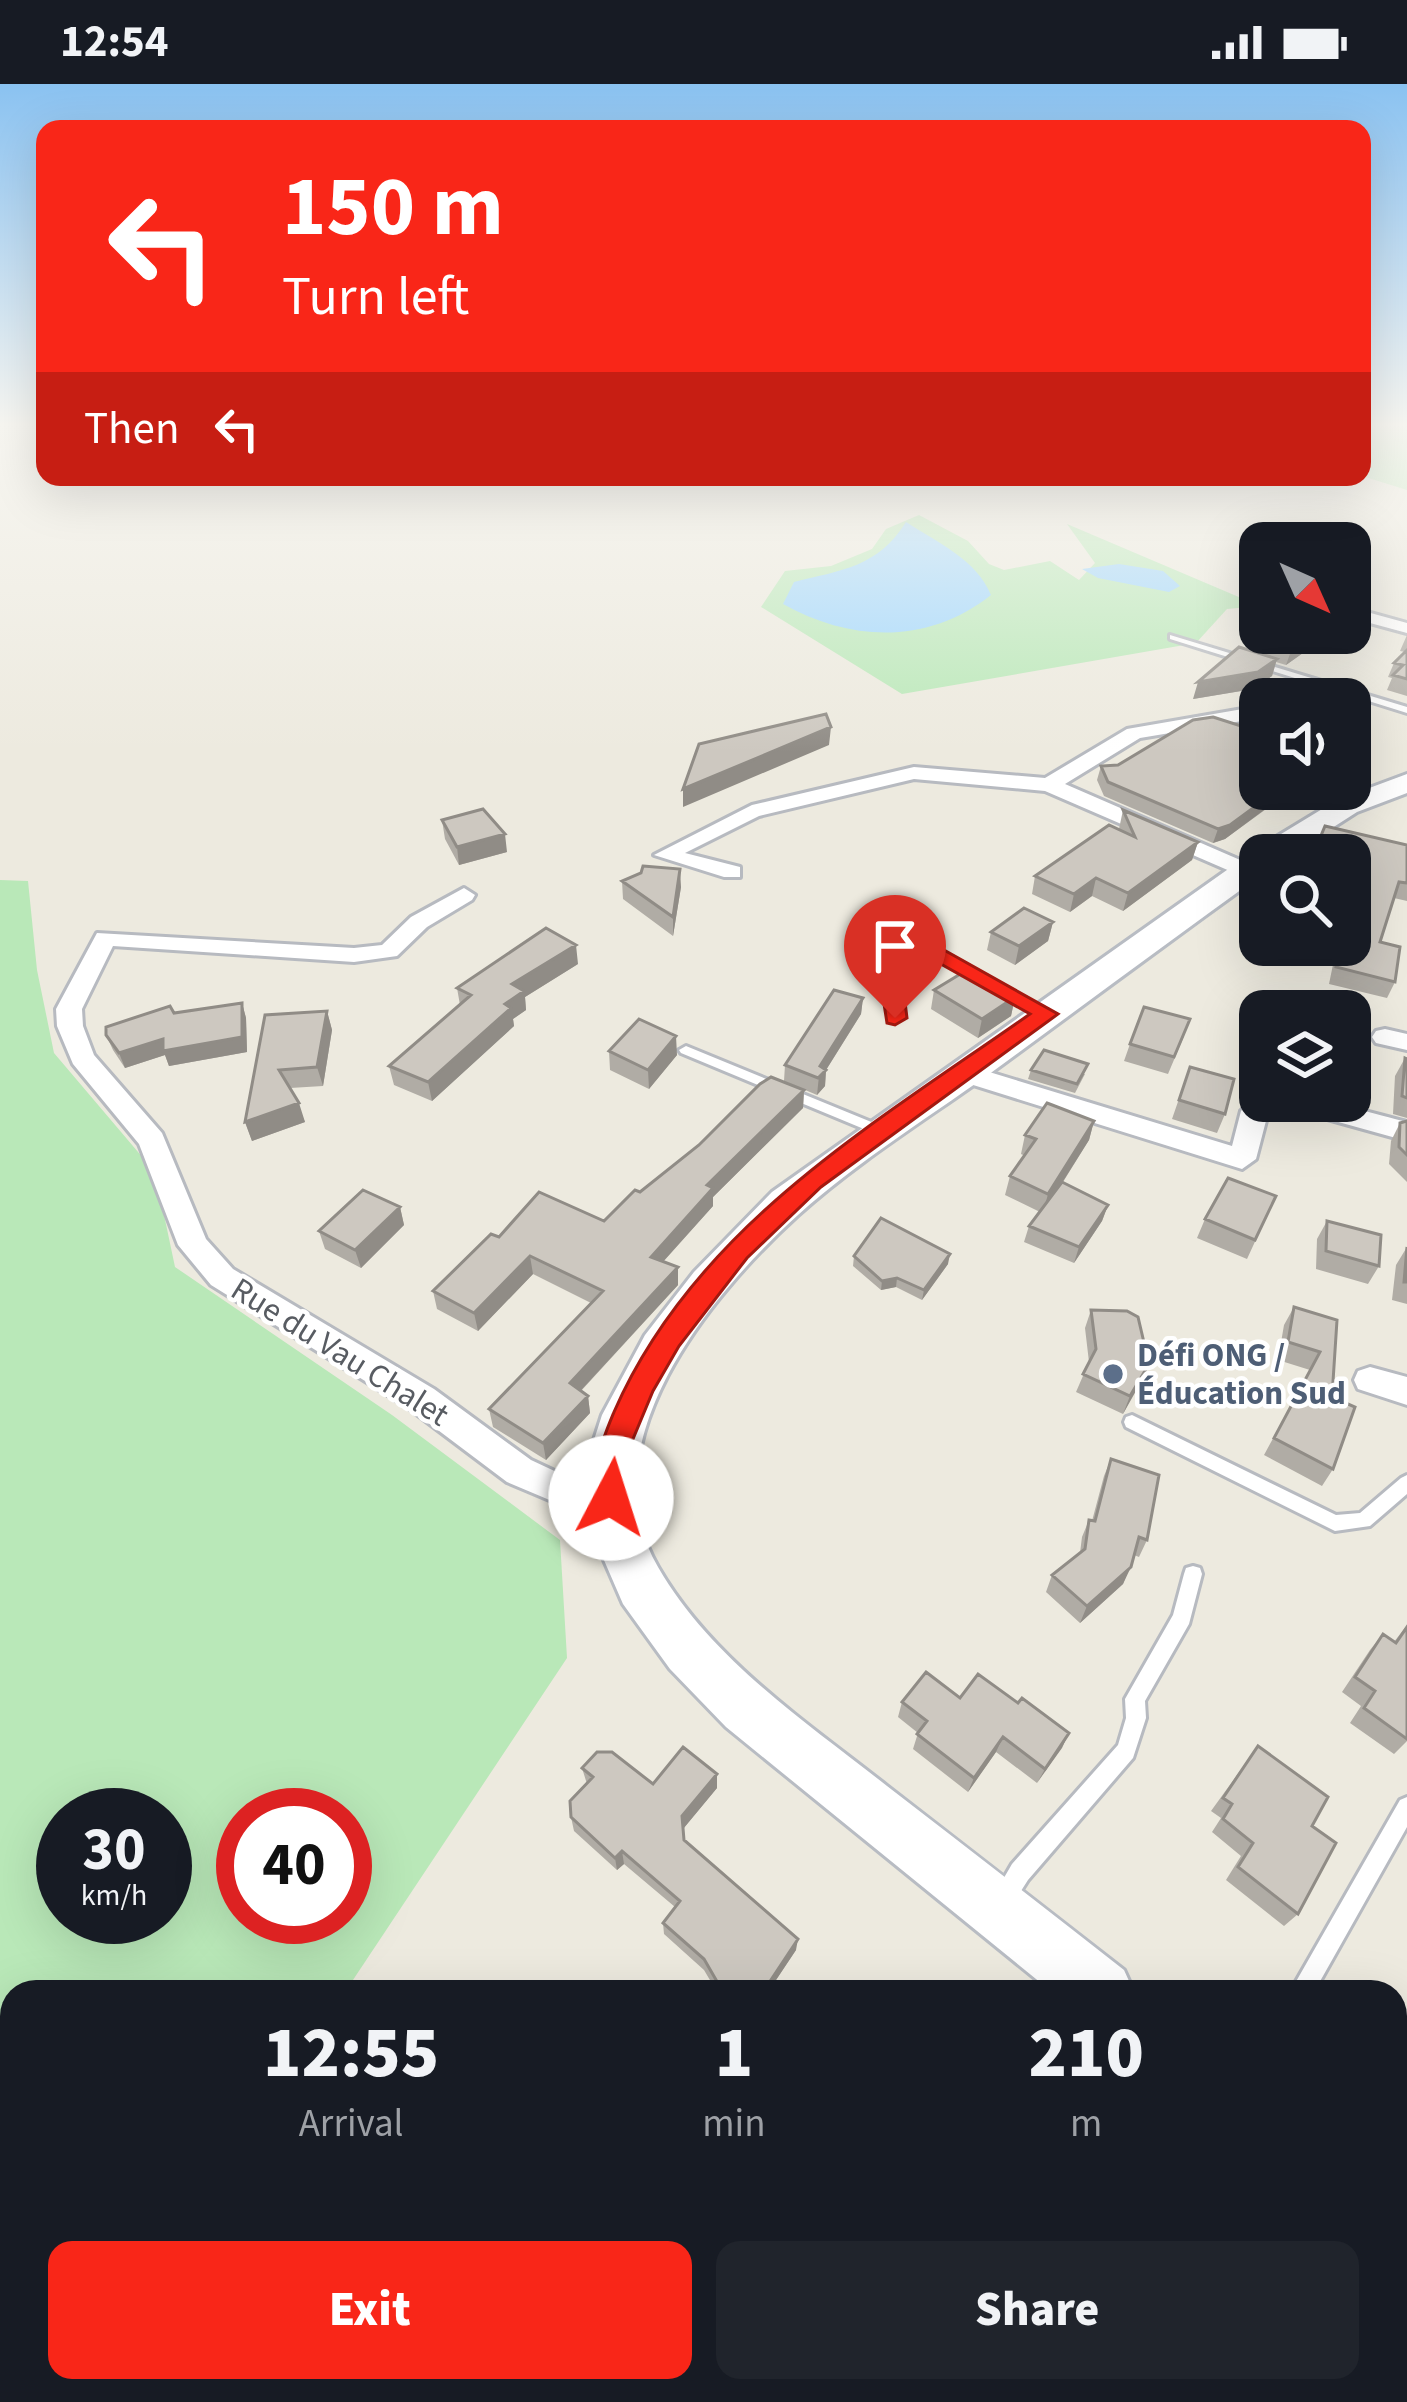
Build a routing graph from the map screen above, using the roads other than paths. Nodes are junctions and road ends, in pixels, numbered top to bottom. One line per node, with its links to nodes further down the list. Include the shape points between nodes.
1 (1371, 618): 2 (street)
2 (1407, 628)
3 (1173, 637): 4 (lane)
4 (1407, 710)
5 (1239, 716): 7 (street, via 1134,733)
6 (1407, 783): 8 (street)
7 (1049, 785): 9 (street); 10 (street, via 897,774 752,811 665,855)
8 (1302, 834)
9 (1239, 855)
10 (732, 872)
11 (1239, 876): 13 (street)
12 (464, 895): 23 (street, Rue du Vau Chalet, via 389,951 105,938 69,1009 70,1026 82,1058 152,1140 193,1245 222,1277 422,1399 519,1471 559,1489)
13 (1046, 1014): 14 (lane, via 944,957 907,956 891,978); 16 (street)
14 (895, 1018)
15 (686, 1050): 18 (lane)
16 (963, 1073): 17 (street, via 1242,1159 1255,1112 1268,1103); 18 (street)
17 (1401, 1130)
18 (881, 1131): 23 (street, via 766,1221 669,1338 622,1424)
19 (1370, 1379): 20 (street)
20 (1407, 1391)
21 (1132, 1422): 22 (lane, via 1335,1522 1364,1520)
22 (1407, 1483)
23 (611, 1498): 26 (street, via 622,1548 644,1592 716,1680)
24 (1193, 1574): 26 (lane, via 1182,1618 1136,1699 1126,1751)
25 (1407, 1808): 28 (lane)
26 (995, 1910): 27 (street)
27 (1086, 1980)
28 (1308, 1980)

